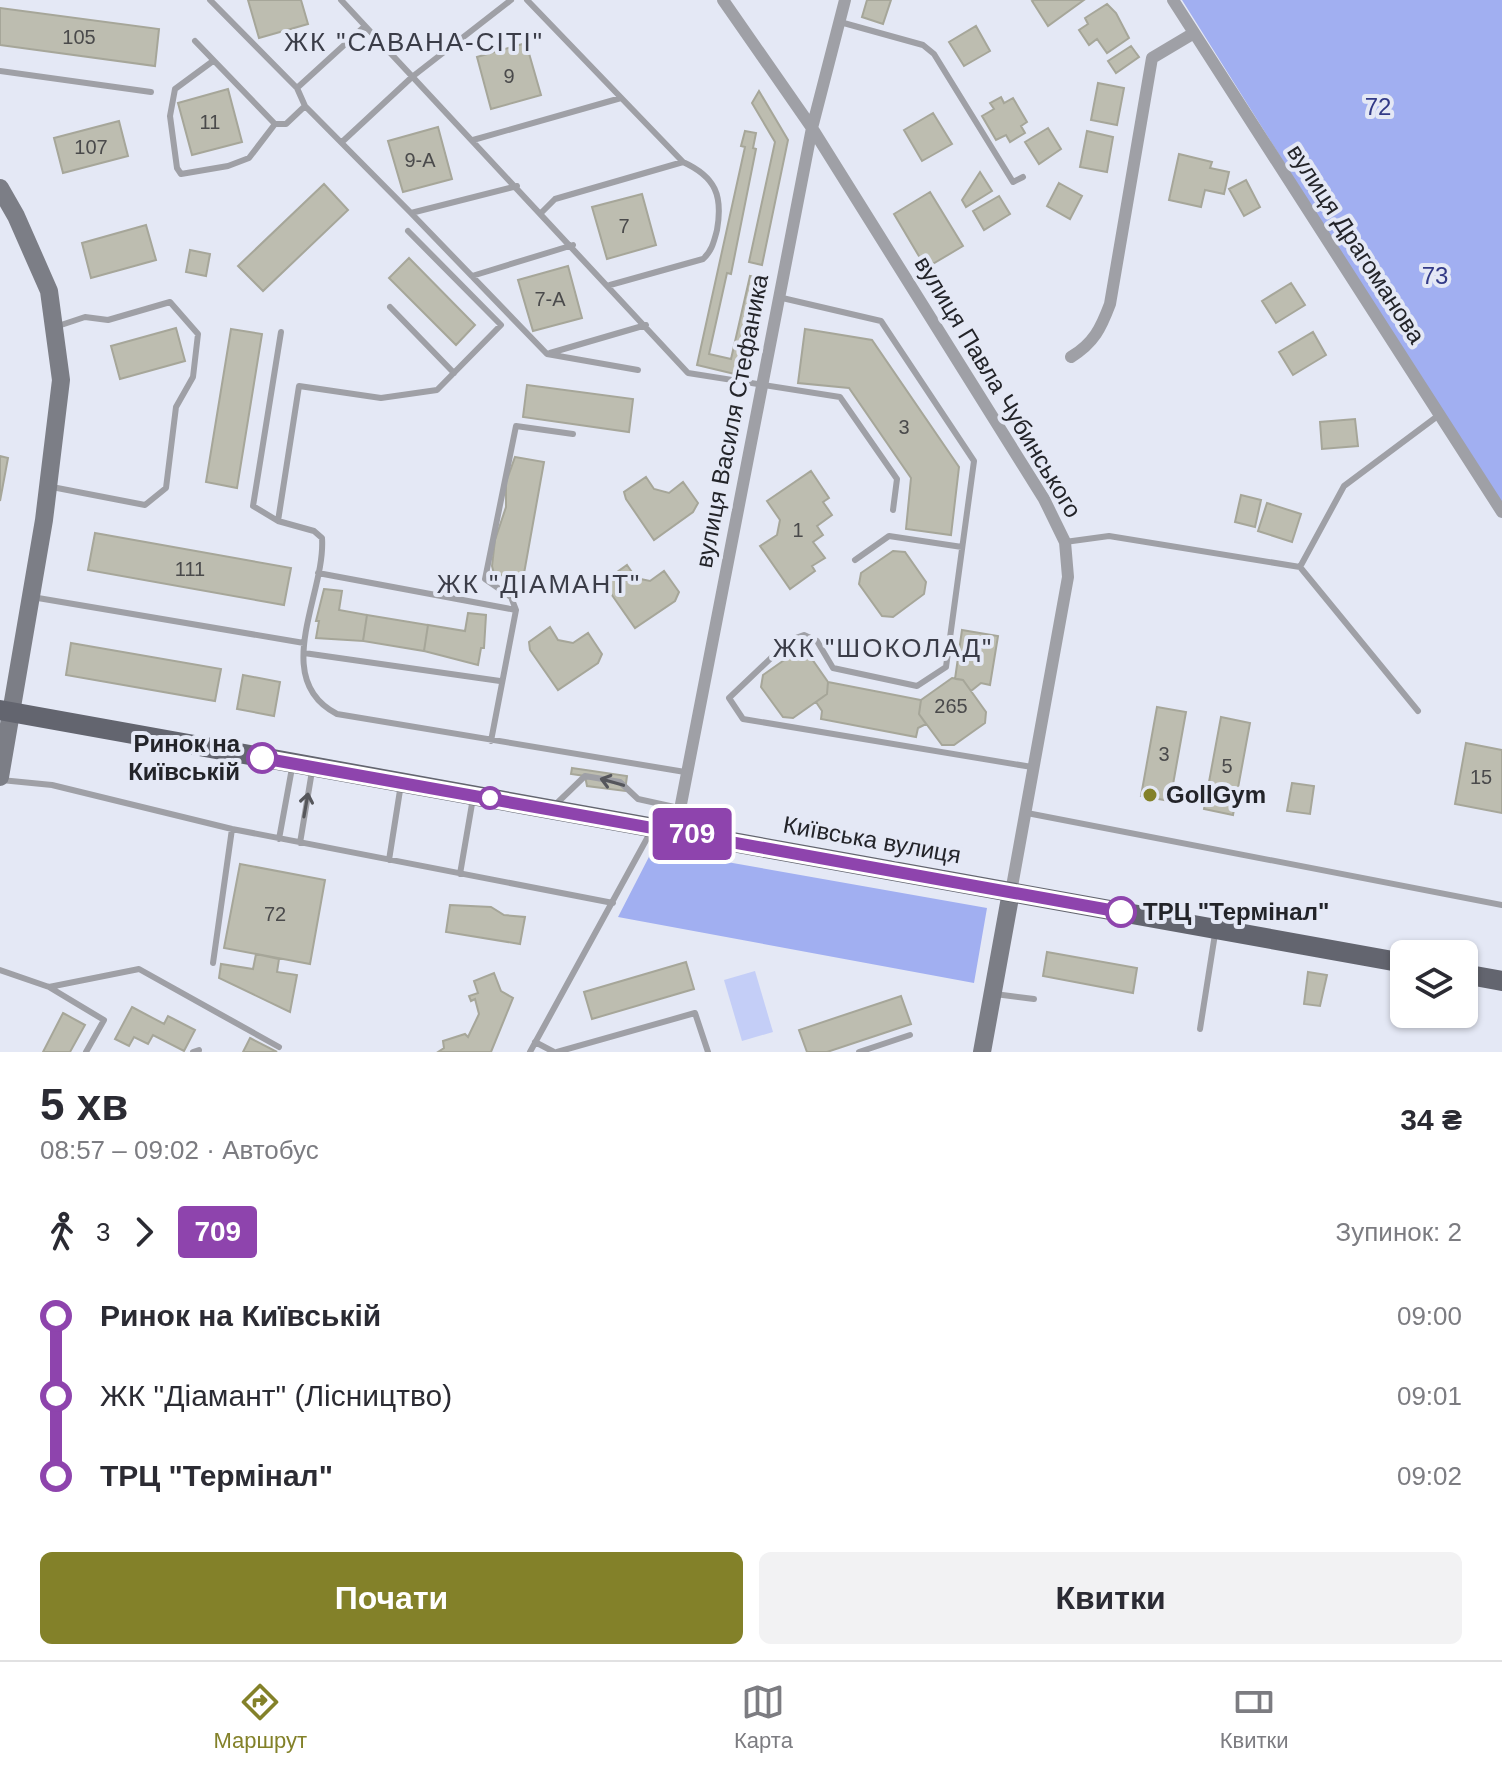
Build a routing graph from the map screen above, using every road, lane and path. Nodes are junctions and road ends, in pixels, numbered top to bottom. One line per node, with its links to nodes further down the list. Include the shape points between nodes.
1 (210, 0): 15 (lane)
2 (341, 0): 9 (lane)
3 (511, 0): 14 (lane)
4 (527, 0): 17 (lane)
5 (723, 0): 20 (street, вулиця Павла Чубинського)
6 (845, 0): 8 (street, вулиця Василя Стефаника)
7 (1173, 0): 10 (street, вулиця Драгоманова)
8 (840, 22): 20 (street, вулиця Василя Стефаника); 24 (lane, via 923,45 934,54 1013,182)
9 (365, 26): 14 (lane); 15 (lane)
10 (1194, 33): 39 (street, via 1152,58 1110,304 1100,332); 43 (street, вулиця Драгоманова)
11 (195, 41): 12 (lane)
12 (213, 61): 19 (lane); 19 (lane, via 175,89 170,116 181,174 249,158)
13 (0, 71): 16 (lane)
14 (412, 77): 21 (lane); 22 (lane)
15 (297, 88): 18 (lane)
16 (151, 92)
17 (621, 98): 21 (lane); 23 (lane)
18 (305, 106): 19 (lane, via 286,124); 22 (lane)
19 (275, 124)
20 (812, 128): 33 (street, вулиця Василя Стефаника); 49 (street, вулиця Павла Чубинського, via 1044,499)
21 (473, 140): 25 (lane)
22 (342, 142): 28 (lane)
23 (683, 162): 27 (lane, via 555,199); 32 (lane, via 708,176 719,194 710,251 698,262)
24 (1023, 177)
25 (517, 186): 27 (lane); 28 (lane)
26 (0, 188): 36 (street, via 49,291)
27 (542, 212): 30 (lane)
28 (411, 213): 31 (lane)
29 (408, 231): 41 (lane, via 501,325)
30 (573, 245): 31 (lane); 32 (lane)
31 (472, 276): 38 (lane)
32 (610, 285): 35 (lane)
33 (778, 297): 42 (street, вулиця Василя Стефаника); 50 (lane, via 881,321 974,461)
34 (390, 307): 41 (lane)
35 (646, 325): 38 (lane); 42 (lane, via 688,373)
36 (54, 328): 45 (street, via 61,380); 45 (lane, via 85,317 108,320 170,302 198,334 193,377 176,407 166,488 145,505)
37 (281, 332): 48 (lane, via 253,506)
38 (547, 354): 40 (lane)
39 (1071, 357)
40 (638, 370)
41 (454, 373): 48 (lane, via 437,390 381,398 299,386)
42 (761, 384): 46 (lane, via 840,397 897,479); 64 (street, вулиця Василя Стефаника)
43 (1439, 415): 47 (street, вулиця Драгоманова); 52 (lane, via 1344,486)
44 (573, 434): 55 (lane, via 516,426 485,579 511,597)
45 (48, 487): 54 (street)
46 (893, 510)
47 (1502, 512)
48 (278, 521): 53 (lane, via 322,538)
49 (1065, 542): 52 (lane, via 1109,536); 63 (street, вулиця Павла Чубинського, via 1068,577)
50 (962, 547): 51 (lane, via 889,536); 63 (lane, via 946,667 917,686 833,668 817,641 804,635 790,640 729,698 743,719)
51 (855, 560)
52 (1300, 567): 60 (lane)
53 (318, 573): 55 (lane); 56 (lane)
54 (32, 597): 56 (lane); 59 (street)
55 (516, 610): 58 (lane)
56 (304, 643): 57 (lane)
57 (304, 653): 58 (lane); 61 (lane, via 315,698 337,714)
58 (500, 681): 61 (lane)
59 (7, 711): 62 (main road, Київська вулиця); 65 (street)
60 (1418, 711)
61 (491, 741): 64 (lane)
62 (303, 766): 66 (main road, Київська вулиця); 74 (lane); 75 (lane, one-way to 62)
63 (1036, 768): 70 (street, вулиця Павла Чубинського)
64 (685, 772): 69 (street, вулиця Василя Стефаника)
65 (0, 778): 72 (lane, via 52,785)
66 (401, 783): 67 (main road, Київська вулиця); 76 (lane)
67 (473, 795): 68 (main road, Київська вулиця); 77 (lane)
68 (551, 808): 69 (lane, one-way to 68, via 638,799 620,782 585,776); 71 (main road, Київська вулиця)
69 (679, 808): 73 (street, вулиця Василя Стефаника)
70 (1027, 813): 78 (street, вулиця Павла Чубинського); 80 (lane)
71 (653, 826): 73 (main road, Київська вулиця); 79 (lane)
72 (232, 829): 74 (lane); 83 (lane)
73 (676, 830): 78 (main road, Київська вулиця)
74 (279, 839): 75 (lane)
75 (300, 843): 76 (lane)
76 (389, 860): 77 (lane)
77 (460, 874): 79 (lane)
78 (1011, 892): 81 (main road, Київська вулиця); 88 (street)
79 (613, 903): 92 (lane)
80 (1502, 905)
81 (1216, 929): 82 (main road, Київська вулиця); 90 (lane)
82 (1390, 960)
83 (213, 963)
84 (0, 970): 87 (lane)
85 (1478, 977): 86 (main road)
86 (1502, 981)
87 (49, 987): 93 (lane, via 139,969); 94 (lane, via 104,1020)
88 (992, 993): 89 (lane); 99 (street)
89 (1034, 999)
90 (1200, 1029)
91 (910, 1035): 98 (lane)
92 (535, 1042): 95 (lane); 96 (lane)
93 (279, 1047)
94 (90, 1051)
95 (530, 1052)
96 (555, 1052): 97 (lane, via 695,1013)
97 (708, 1052)
98 (859, 1052)
99 (982, 1052)

